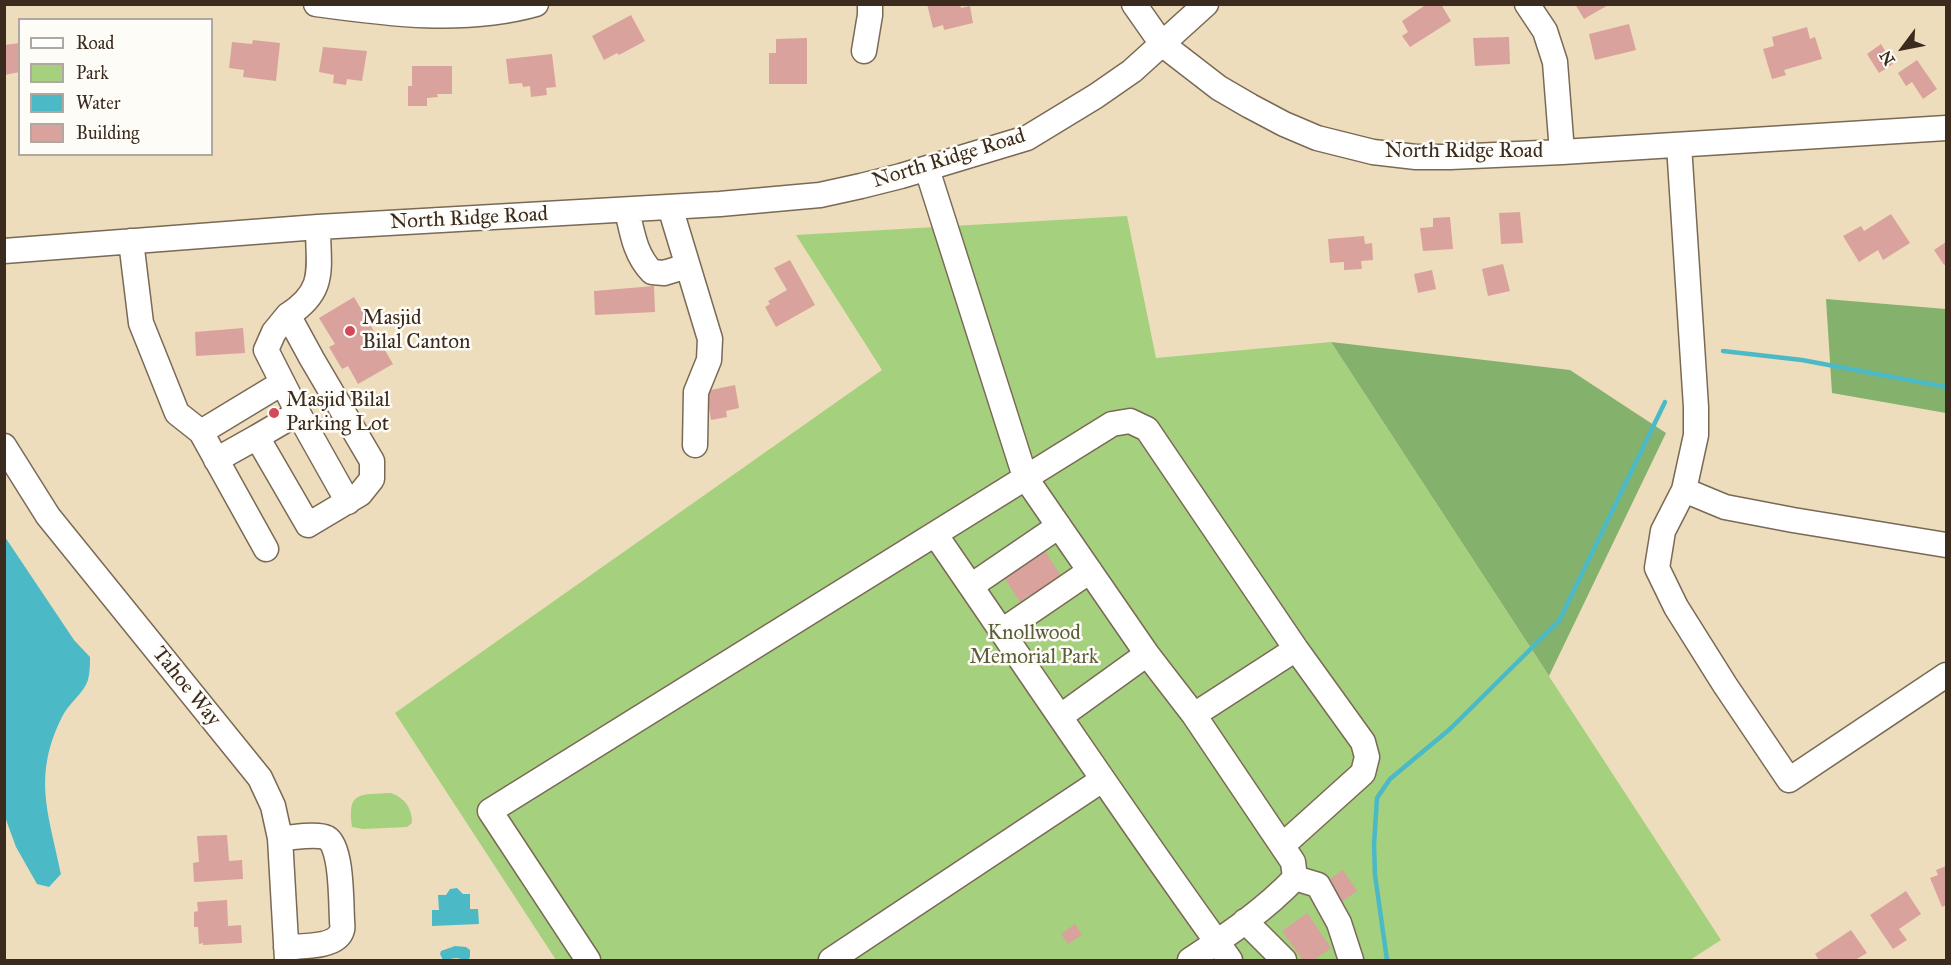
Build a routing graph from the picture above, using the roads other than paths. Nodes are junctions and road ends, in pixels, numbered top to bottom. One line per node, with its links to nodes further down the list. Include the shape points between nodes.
1 (316, 4): 2 (street, via 431,16 489,13)
2 (536, 4)
3 (870, 4): 8 (street)
4 (1134, 4): 7 (street)
5 (1206, 4): 7 (street)
6 (1527, 4): 11 (street, via 1545,31 1556,62)
7 (1162, 44): 11 (street, North Ridge Road, via 1219,88 1317,138 1374,152 1416,157); 12 (street, North Ridge Road, via 1132,71 1027,138)
8 (864, 51)
9 (1947, 128): 10 (street, North Ridge Road)
10 (1679, 145): 11 (street, North Ridge Road); 28 (street, via 1696,407 1696,435)
11 (1562, 152)
12 (927, 169): 13 (street, North Ridge Road, via 820,195); 27 (street)
13 (670, 207): 14 (street, North Ridge Road); 18 (street)
14 (627, 210): 15 (street, North Ridge Road); 18 (street, via 636,249 647,268 664,273)
15 (318, 227): 16 (street, North Ridge Road); 19 (street, via 315,290)
16 (131, 241): 17 (street, North Ridge Road); 22 (street, via 141,323 177,413)
17 (4, 251)
18 (687, 266): 24 (street, via 710,339 709,360 696,392)
19 (276, 325): 20 (street, via 266,350); 29 (street, via 312,360 372,461 372,479)
20 (282, 383): 21 (street); 22 (street)
21 (298, 414): 23 (street); 29 (street)
22 (201, 432): 26 (street)
23 (257, 436): 26 (street); 29 (street, via 308,525)
24 (695, 445)
25 (4, 446): 43 (street, Tahoe Way, via 48,516 260,778 273,806)
26 (216, 460): 33 (street)
27 (1025, 477): 30 (street); 31 (street); 37 (street, via 1112,424 1130,421 1147,429)
28 (1684, 490): 32 (street, via 1725,507); 39 (street, via 1663,531 1657,568 1676,607 1789,780)
29 (348, 502)
30 (1059, 526): 34 (street); 35 (street)
31 (934, 534): 35 (street); 49 (street, via 490,811)
32 (1947, 544)
33 (266, 549)
34 (1090, 571): 36 (street); 38 (street)
35 (971, 586): 36 (street)
36 (1002, 632): 41 (street)
37 (1296, 649): 40 (street); 44 (street, via 1363,742 1367,757 1363,773)
38 (1148, 654): 40 (street); 41 (street)
39 (1947, 675)
40 (1194, 715): 44 (street)
41 (1061, 716): 42 (street)
42 (1102, 780): 47 (street); 50 (street)
43 (280, 838): 48 (street, Tahoe Way); 48 (street, via 328,838 335,846 342,920 338,937 328,944)
44 (1283, 845): 45 (street, via 1293,862)
45 (1295, 878): 46 (street); 53 (street, via 1318,885 1339,923)
46 (1245, 921): 47 (street); 52 (street)
47 (1223, 951): 51 (street)
48 (287, 954)
49 (588, 960)
50 (831, 960)
51 (1190, 960)
52 (1284, 960)
53 (1351, 960)

